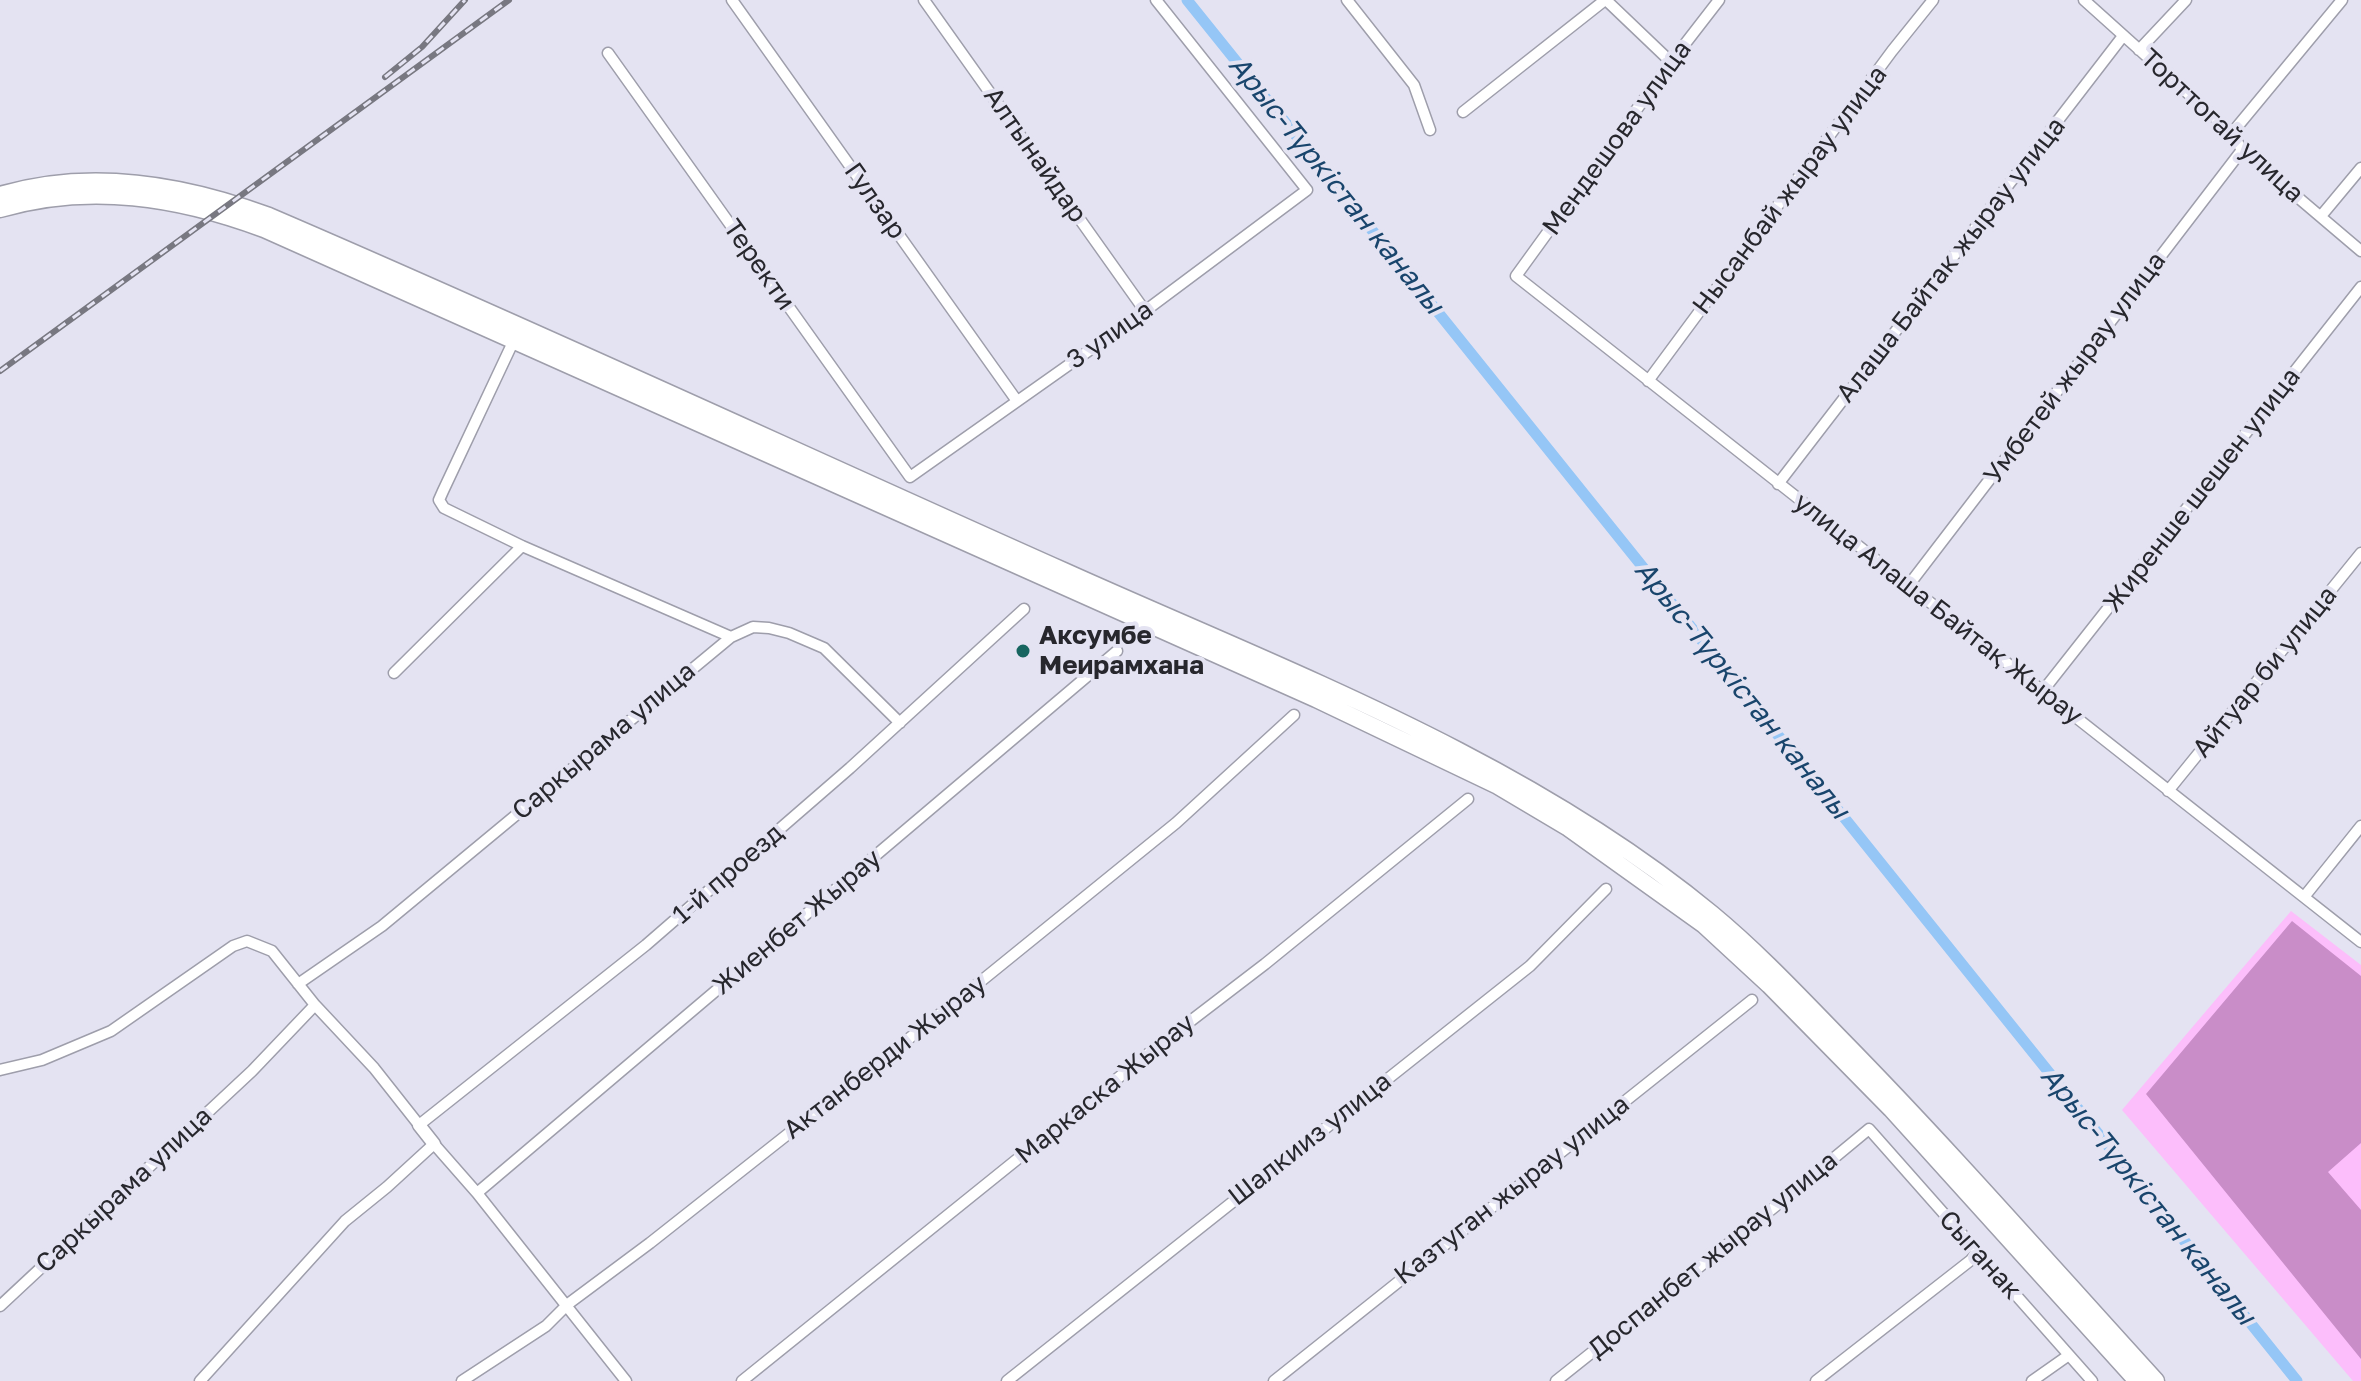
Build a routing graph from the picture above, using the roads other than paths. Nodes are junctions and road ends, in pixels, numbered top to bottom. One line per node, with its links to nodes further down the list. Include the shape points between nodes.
1 (732, 0): 31 (street, Гулзар)
2 (924, 0): 28 (street, Алтынайдар)
3 (1156, 0): 28 (street, 3 улица, via 1307,190)
4 (1347, 0): 18 (street, via 1414,85)
5 (1581, 0): 12 (street)
6 (1606, 0): 12 (street); 16 (street)
7 (1719, 0): 16 (street, Мендешова улица)
8 (1933, 0): 30 (street, Нысанбай жырау улица)
9 (2084, 0): 13 (street, Торттогай улица)
10 (2186, 0): 14 (street)
11 (2342, 0): 19 (street)
12 (1590, 12): 17 (street)
13 (2123, 36): 14 (street, Торттогай улица); 33 (street, Алаша Байтак жырау улица)
14 (2139, 50): 19 (street, Торттогай улица)
15 (608, 53): 32 (street, Теректи)
16 (1671, 62): 26 (street, Мендешова улица)
17 (1463, 112)
18 (1430, 130)
19 (2232, 133): 20 (street, Торттогай улица)
20 (2242, 150): 24 (street, Торттогай улица); 36 (street, Умбетей жырау улица)
21 (2361, 168): 24 (street)
22 (0, 195): 73 (highway, via 53,184 144,183 219,198 269,216 1321,686 1504,774 1574,815 1713,914 1901,1100)
23 (0, 209): 29 (highway, via 99,195 143,197 218,212)
24 (2321, 216): 25 (street, Торттогай улица)
25 (2361, 251)
26 (1516, 276): 30 (street, улица Алаша Байтақ Жырау)
27 (2361, 287): 41 (street, Жиренше шешен улица)
28 (1145, 311): 31 (street, 3 улица)
29 (514, 340): 34 (street, Саркырама улица, via 439,500 444,508); 72 (highway, via 1401,738 1567,827 1704,925 1769,985 1891,1109)
30 (1648, 381): 33 (street, улица Алаша Байтақ Жырау)
31 (1017, 401): 32 (street, 3 улица)
32 (910, 477)
33 (1778, 484): 36 (street, улица Алаша Байтақ Жырау)
34 (522, 546): 38 (street, Саркырама улица); 40 (street)
35 (2361, 553): 44 (street, Айтуар би улица)
36 (1908, 586): 41 (street, улица Алаша Байтақ Жырау)
37 (1024, 609): 43 (street, 1-й проезд)
38 (731, 637): 43 (street, via 753,627 769,628 824,648); 50 (street, Саркырама улица, via 382,926)
39 (1117, 651): 57 (street, Жиенбет Жырау)
40 (394, 673)
41 (2042, 692): 44 (street, улица Алаша Байтақ Жырау)
42 (1294, 715): 59 (street, Актанберди Жырау, via 1176,823)
43 (900, 723): 54 (street, 1-й проезд, via 646,945)
44 (2168, 791): 48 (street, улица Алаша Байтақ Жырау)
45 (1468, 799): 65 (street, Маркаска Жырау)
46 (2361, 826): 48 (street)
47 (1606, 889): 66 (street, Шалкииз улица, via 1530,966)
48 (2304, 897): 49 (street, улица Алаша Байтақ Жырау)
49 (2361, 942)
50 (298, 984): 52 (street); 53 (street, via 272,951 247,941 111,1031 42,1060)
51 (1752, 1000): 67 (street, Казтуган жырау улица)
52 (315, 1005): 54 (street); 60 (street, Саркырама улица, via 252,1071)
53 (0, 1070)
54 (419, 1125): 56 (street)
55 (1869, 1129): 58 (street, Сыганак); 68 (street, Доспанбет жырау улица)
56 (434, 1144): 57 (street); 62 (street, via 345,1221)
57 (477, 1193): 59 (street)
58 (1977, 1251): 61 (street, Сыганак); 69 (street)
59 (568, 1304): 63 (street, Актанберди Жырау, via 546,1326); 64 (street)
60 (0, 1306)
61 (2069, 1355): 70 (street); 71 (street, Сыганак)
62 (200, 1381)
63 (462, 1381)
64 (626, 1381)
65 (742, 1381)
66 (1007, 1381)
67 (1274, 1381)
68 (1556, 1381)
69 (1816, 1381)
70 (2032, 1381)
71 (2092, 1381)
72 (2137, 1381)
73 (2156, 1381)

